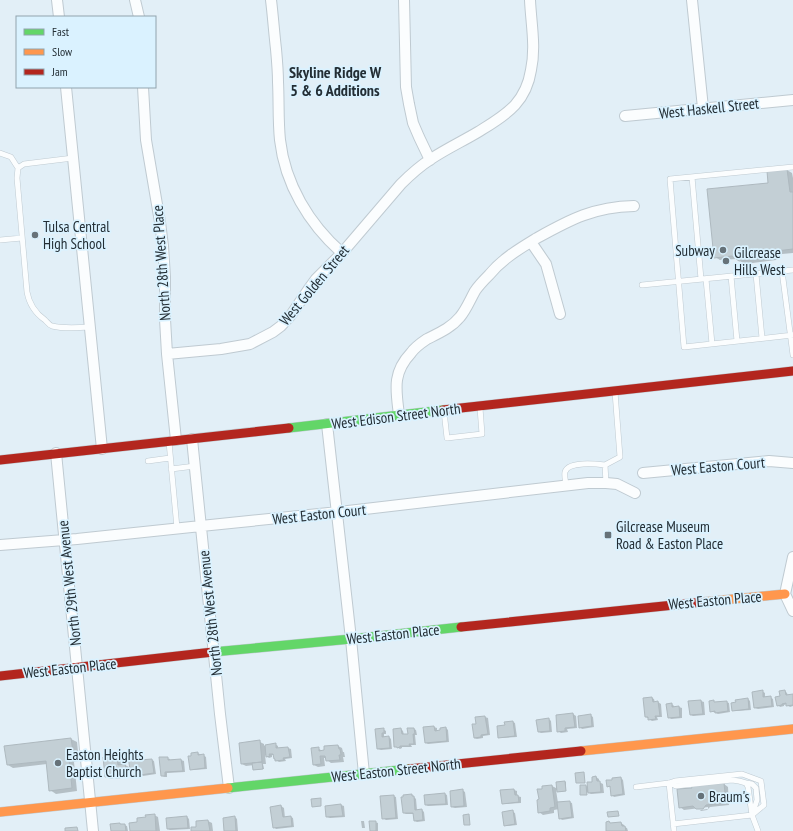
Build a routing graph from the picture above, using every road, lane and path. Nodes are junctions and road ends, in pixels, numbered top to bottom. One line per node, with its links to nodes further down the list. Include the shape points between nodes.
1 (58, 0): 7 (street)
2 (136, 0): 8 (street)
3 (271, 0): 24 (street, via 280,140 286,167 300,202 310,218 330,243)
4 (404, 0): 16 (street, via 406,87 413,122)
5 (530, 0): 16 (street, West Golden Street, via 533,58 528,84 523,94 507,113)
6 (692, 0): 12 (street)
7 (59, 16)
8 (139, 16)
9 (66, 88): 15 (street)
10 (143, 88): 38 (street, North 28th West Place, via 146,140 163,246)
11 (793, 100): 12 (street, West Haskell Street)
12 (703, 108): 13 (street, West Haskell Street)
13 (625, 116)
14 (0, 153): 18 (lane, via 11,157)
15 (73, 158): 18 (lane, via 24,164); 33 (street)
16 (430, 160): 24 (street, West Golden Street, via 401,184)
17 (793, 167): 19 (lane)
18 (18, 168): 21 (lane)
19 (692, 177): 29 (lane); 30 (lane, via 670,179)
20 (634, 206): 23 (street, via 617,207 579,216)
21 (22, 238): 22 (lane); 33 (lane, via 27,292 34,310 51,325)
22 (0, 240)
23 (531, 242): 32 (street, via 546,264); 44 (street, via 513,252 489,274 452,325 424,341 406,358 398,373 396,388)
24 (342, 253): 38 (street, West Golden Street, via 316,279 291,315 273,332 250,344)
25 (793, 270): 26 (lane)
26 (782, 271): 27 (lane); 34 (lane)
27 (756, 274): 28 (lane); 35 (lane)
28 (731, 276): 29 (lane); 36 (lane)
29 (703, 279): 30 (lane); 37 (lane)
30 (678, 282): 31 (lane); 37 (lane, via 684,347)
31 (642, 285)
32 (560, 314)
33 (90, 327): 48 (street)
34 (792, 335): 35 (lane); 39 (lane)
35 (762, 338): 36 (lane)
36 (737, 341): 37 (lane)
37 (712, 344)
38 (167, 354): 47 (street, North 28th West Place)
39 (793, 356)
40 (793, 371): 41 (street, West Edison Street North)
41 (615, 391): 42 (street, West Edison Street North); 55 (lane, via 620,457)
42 (480, 406): 43 (street, West Edison Street North); 43 (lane, via 482,434 446,438)
43 (443, 410): 44 (street, West Edison Street North)
44 (399, 415): 45 (street, West Edison Street North)
45 (327, 424): 46 (street, West Edison Street North); 61 (street)
46 (192, 439): 47 (street, West Edison Street North); 54 (street, North 28th West Avenue)
47 (172, 441): 48 (street, West Edison Street North); 50 (lane)
48 (102, 449): 49 (street, West Edison Street North)
49 (56, 454): 51 (street, West Edison Street North); 64 (street, North 29th West Avenue)
50 (170, 458): 52 (lane); 56 (lane)
51 (0, 460)
52 (148, 461)
53 (793, 463): 57 (street, West Easton Court, via 769,461)
54 (195, 466): 56 (lane); 62 (street, North 28th West Avenue)
55 (605, 466): 58 (lane); 59 (lane, via 595,464 568,467 565,472)
56 (171, 469): 63 (lane)
57 (643, 473)
58 (606, 482): 59 (street, West Easton Court); 60 (street, West Easton Court, via 617,484)
59 (566, 486): 61 (street, West Easton Court)
60 (635, 493)
61 (337, 512): 62 (street, West Easton Court); 69 (street)
62 (201, 526): 63 (street, West Easton Court); 70 (street, North 28th West Avenue)
63 (177, 528): 64 (street, West Easton Court)
64 (64, 540): 65 (street, West Easton Court); 71 (street, North 29th West Avenue)
65 (0, 545)
66 (793, 557): 67 (street)
67 (785, 594): 68 (street); 69 (street, West Easton Place)
68 (793, 611)
69 (351, 639): 70 (street, West Easton Place); 74 (street)
70 (214, 652): 71 (street, West Easton Place); 77 (street, North 28th West Avenue)
71 (78, 668): 72 (street, West Easton Place); 78 (street, North 29th West Avenue)
72 (0, 676)
73 (793, 729): 74 (street, West Easton Street North)
74 (364, 774): 77 (street, West Easton Street North)
75 (668, 783): 76 (lane); 80 (lane, via 676,786 732,780 752,784 756,788 757,800); 80 (lane, via 742,774 761,781 764,805); 81 (lane)
76 (636, 786)
77 (229, 788): 78 (street, West Easton Street North)
78 (90, 802): 79 (street, West Easton Street North); 82 (street, North 29th West Avenue)
79 (0, 812)
80 (752, 815): 81 (lane); 84 (lane)
81 (673, 824): 83 (lane)
82 (93, 831)
83 (674, 831)
84 (758, 831)

